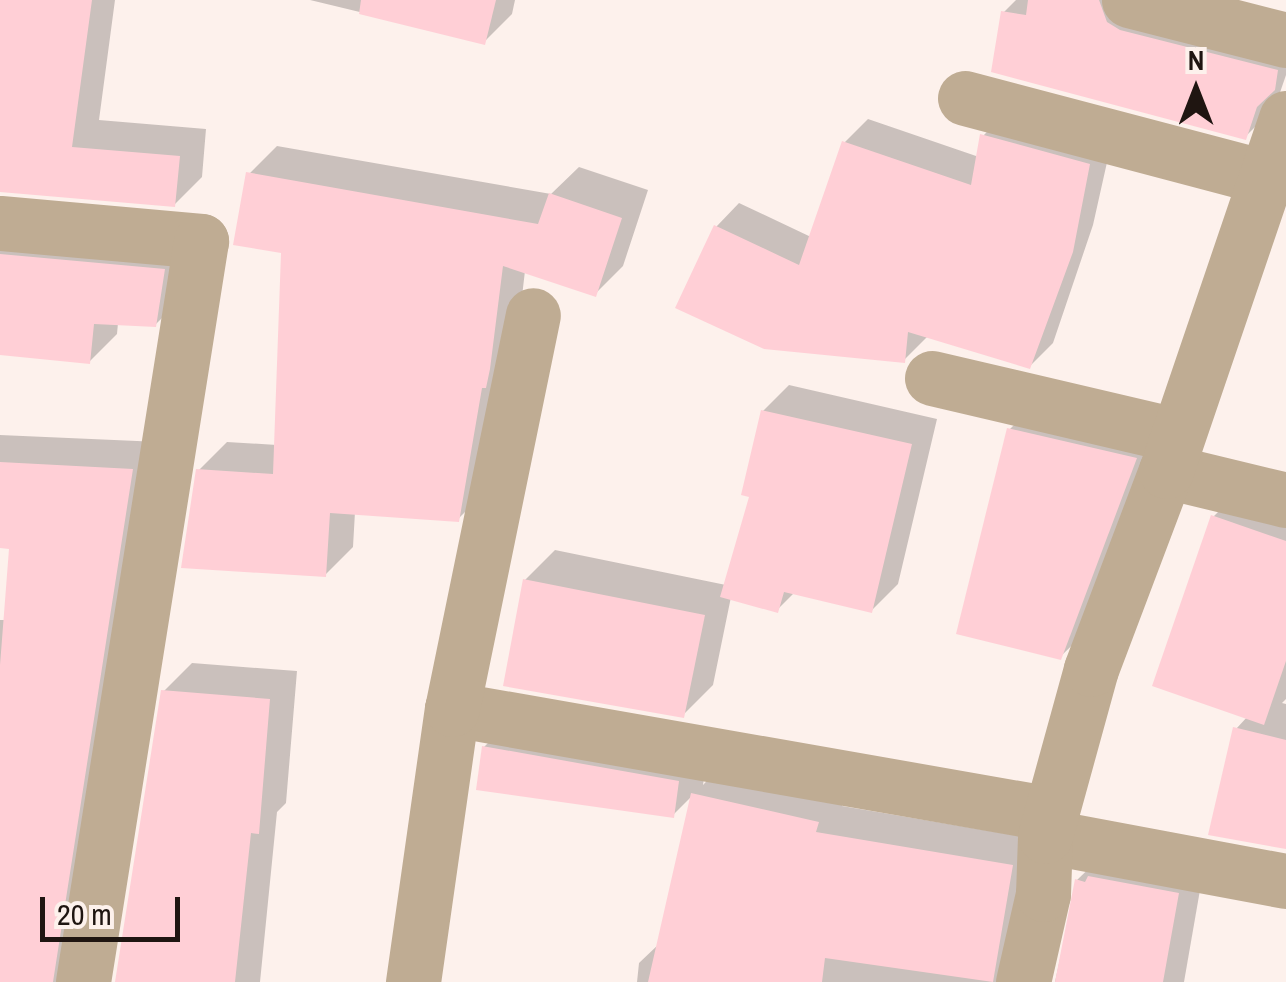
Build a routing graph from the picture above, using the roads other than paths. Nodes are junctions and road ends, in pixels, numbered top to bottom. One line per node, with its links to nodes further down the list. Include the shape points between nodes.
1 (1129, 0): 2 (street)
2 (1286, 40)
3 (965, 98): 4 (street)
4 (1278, 144): 8 (street)
5 (0, 223): 13 (street, via 201,241)
6 (533, 314): 10 (street)
7 (932, 378): 8 (street)
8 (1171, 453): 9 (street); 11 (street, via 1091,669)
9 (1286, 500)
10 (452, 709): 11 (street); 14 (street)
11 (1048, 825): 12 (street); 15 (street, via 1043,894)
12 (1286, 880)
13 (83, 982)
14 (413, 982)
15 (1023, 982)

